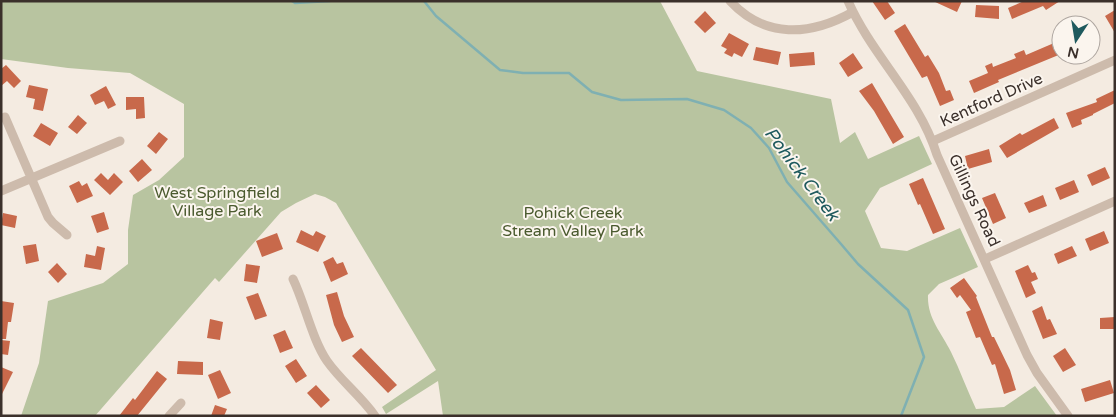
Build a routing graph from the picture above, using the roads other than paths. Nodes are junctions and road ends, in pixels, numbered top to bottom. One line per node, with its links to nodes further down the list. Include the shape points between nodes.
1 (730, 1): 3 (street, via 753,20 788,30 815,28)
2 (848, 1): 3 (street, Gillings Road)
3 (852, 12): 7 (street, Gillings Road, via 907,94)
4 (1115, 60): 7 (street, Kentford Drive)
5 (5, 117): 8 (street)
6 (120, 141): 8 (street)
7 (933, 142): 12 (street, Gillings Road)
8 (31, 178): 9 (street); 11 (street, via 48,217)
9 (1, 191)
10 (1115, 201): 12 (street)
11 (67, 235)
12 (985, 259): 17 (street, Gillings Road, via 1027,355)
13 (293, 279): 16 (street, via 326,360)
14 (181, 403): 15 (street)
15 (169, 416)
16 (375, 416)
17 (1068, 416)

